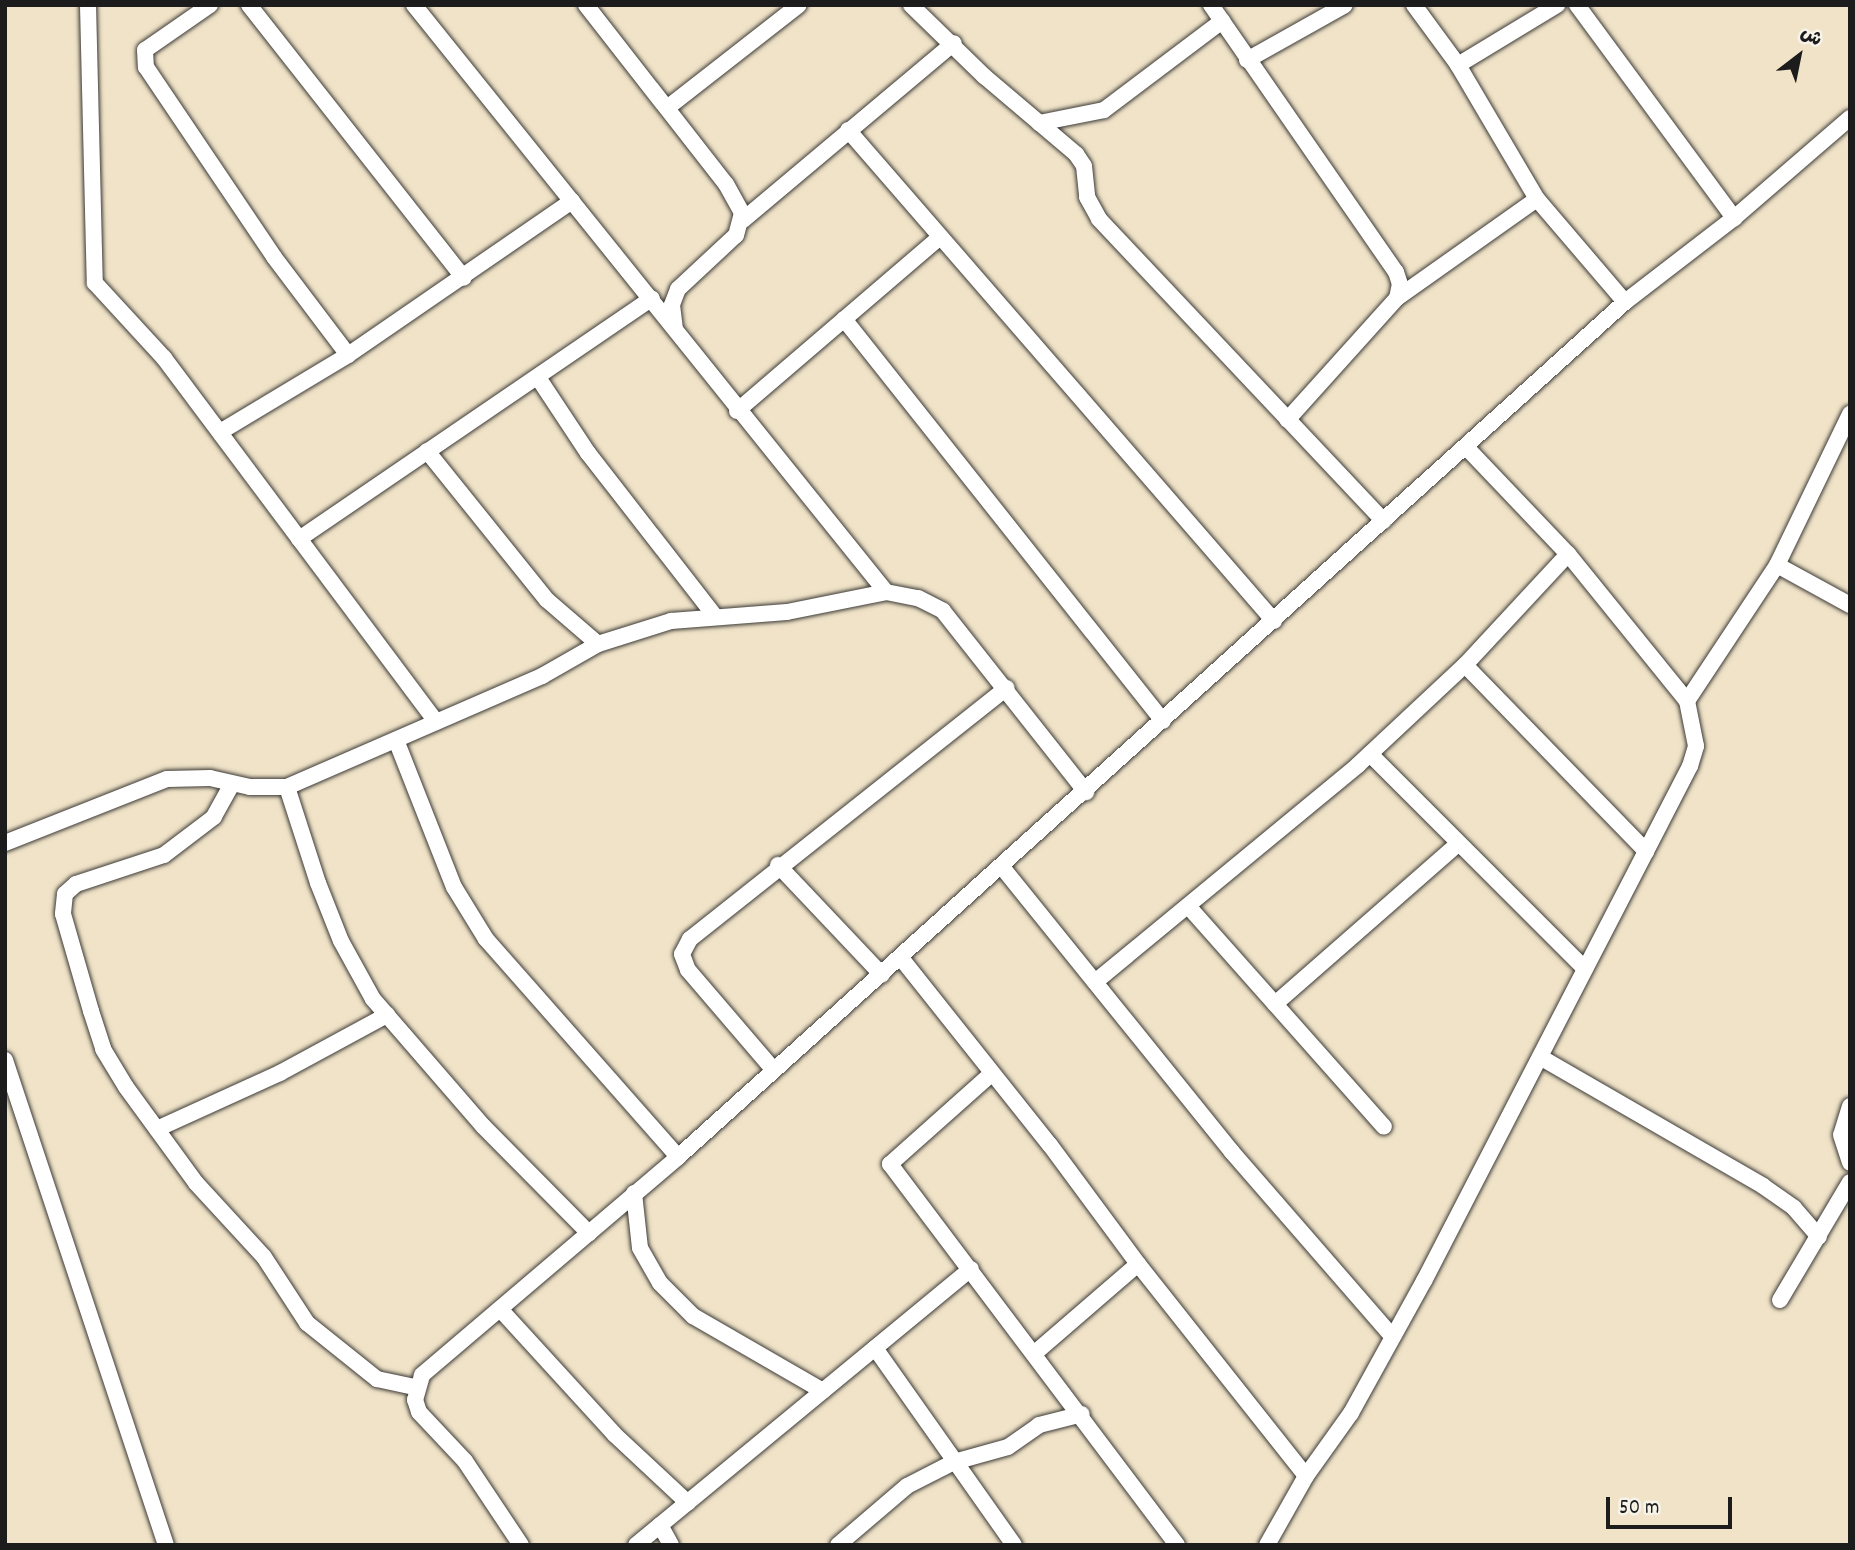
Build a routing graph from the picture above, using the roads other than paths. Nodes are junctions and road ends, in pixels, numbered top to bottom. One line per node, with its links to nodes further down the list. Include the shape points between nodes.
1 (88, 5): 37 (street, via 93,278)
2 (210, 5): 32 (street, via 145,50 146,67 274,257)
3 (249, 5): 26 (street)
4 (414, 5): 22 (street)
5 (586, 5): 17 (street)
6 (799, 5): 17 (street)
7 (911, 5): 14 (street)
8 (1211, 5): 13 (street)
9 (1345, 5): 15 (street)
10 (1414, 5): 16 (street)
11 (1557, 5): 16 (street)
12 (1577, 5): 23 (street)
13 (1222, 21): 15 (street); 19 (street, via 1104,110)
14 (954, 43): 19 (street); 20 (street)
15 (1247, 60): 28 (street, via 1396,272)
16 (1458, 65): 21 (street)
17 (667, 108): 24 (street, via 730,191)
18 (1850, 118): 23 (street)
19 (1039, 123): 36 (street, via 1081,159 1087,197 1099,219)
20 (848, 130): 24 (street); 25 (street)
21 (1537, 200): 28 (street); 29 (street)
22 (572, 201): 26 (street); 27 (street)
23 (1734, 218): 29 (street)
24 (743, 220): 31 (street, via 736,235 678,289 673,306)
25 (940, 237): 30 (street); 47 (street)
26 (464, 278): 32 (street)
27 (652, 298): 31 (street); 33 (street)
28 (1397, 299): 36 (street)
29 (1625, 302): 38 (street)
30 (844, 319): 34 (street); 52 (street)
31 (675, 330): 34 (street)
32 (348, 355): 37 (street)
33 (539, 379): 39 (street); 46 (street, via 588,453)
34 (737, 411): 44 (street)
35 (1850, 414): 43 (street)
36 (1287, 420): 40 (street)
37 (220, 432): 41 (street)
38 (1466, 447): 40 (street); 42 (street)
39 (427, 451): 41 (street); 48 (street, via 547,600)
40 (1384, 521): 47 (street)
41 (299, 539): 53 (street)
42 (1568, 554): 49 (street); 51 (street)
43 (1777, 565): 45 (street); 51 (street)
44 (886, 592): 46 (street, via 787,612); 50 (street, via 918,598 943,611)
45 (1850, 605)
46 (715, 616): 48 (street, via 671,621)
47 (1274, 621): 52 (street)
48 (597, 644): 53 (street, via 542,676)
49 (1465, 665): 55 (street); 61 (street)
50 (1007, 688): 58 (street); 62 (street)
51 (1687, 701): 61 (street, via 1695,753)
52 (1163, 721): 58 (street)
53 (436, 723): 54 (street)
54 (396, 740): 57 (street); 78 (street, via 454,887 486,939)
55 (1370, 754): 60 (street); 64 (street)
56 (232, 784): 57 (street); 59 (street, via 210,778 167,779); 77 (street, via 214,817 164,855 76,884 62,900 103,1049)
57 (287, 787): 70 (street, via 302,844 341,941 358,976)
58 (1086, 792): 63 (street)
59 (5, 843)
60 (1459, 843): 66 (street); 69 (street)
61 (1646, 851): 66 (street)
62 (778, 865): 67 (street); 73 (street, via 704,925 682,954 698,985)
63 (1002, 867): 65 (street); 68 (street)
64 (1188, 905): 68 (street); 69 (street)
65 (901, 958): 67 (street); 74 (street)
66 (1585, 969): 71 (street)
67 (882, 975): 73 (street)
68 (1095, 982): 88 (street, via 1232,1152)
69 (1275, 1004): 76 (street)
70 (387, 1015): 77 (street, via 269,1079); 82 (street, via 483,1126)
71 (1540, 1056): 83 (street, via 1763,1186 1794,1208); 88 (street)
72 (5, 1060): 98 (street)
73 (772, 1068): 78 (street)
74 (990, 1075): 84 (street, via 1050,1145); 85 (street, via 890,1164)
75 (1850, 1106): 79 (street, via 1841,1135)
76 (1384, 1127)
77 (157, 1129): 91 (street, via 196,1183 264,1256 307,1323 377,1379)
78 (678, 1157): 81 (street)
79 (1850, 1163)
80 (1850, 1182): 83 (street)
81 (634, 1193): 82 (street); 92 (street, via 640,1248 660,1283 694,1316)
82 (589, 1233): 87 (street)
83 (1819, 1237): 86 (street)
84 (1138, 1264): 90 (street); 95 (street)
85 (971, 1269): 89 (street); 90 (street)
86 (1780, 1300)
87 (500, 1309): 91 (street, via 422,1375); 96 (street, via 614,1434)
88 (1392, 1336): 95 (street, via 1351,1413)
89 (875, 1348): 92 (street); 94 (street)
90 (1035, 1353): 93 (street)
91 (416, 1387): 99 (street, via 419,1412 465,1461)
92 (823, 1391): 96 (street)
93 (1082, 1414): 94 (street, via 1039,1425 1008,1447); 104 (street)
94 (954, 1462): 102 (street, via 906,1486); 103 (street)
95 (1306, 1476): 105 (street)
96 (688, 1503): 97 (street)
97 (660, 1525): 100 (street); 101 (street)
98 (166, 1545)
99 (521, 1545)
100 (636, 1545)
101 (671, 1545)
102 (838, 1545)
103 (1014, 1545)
104 (1177, 1545)
105 (1267, 1545)

